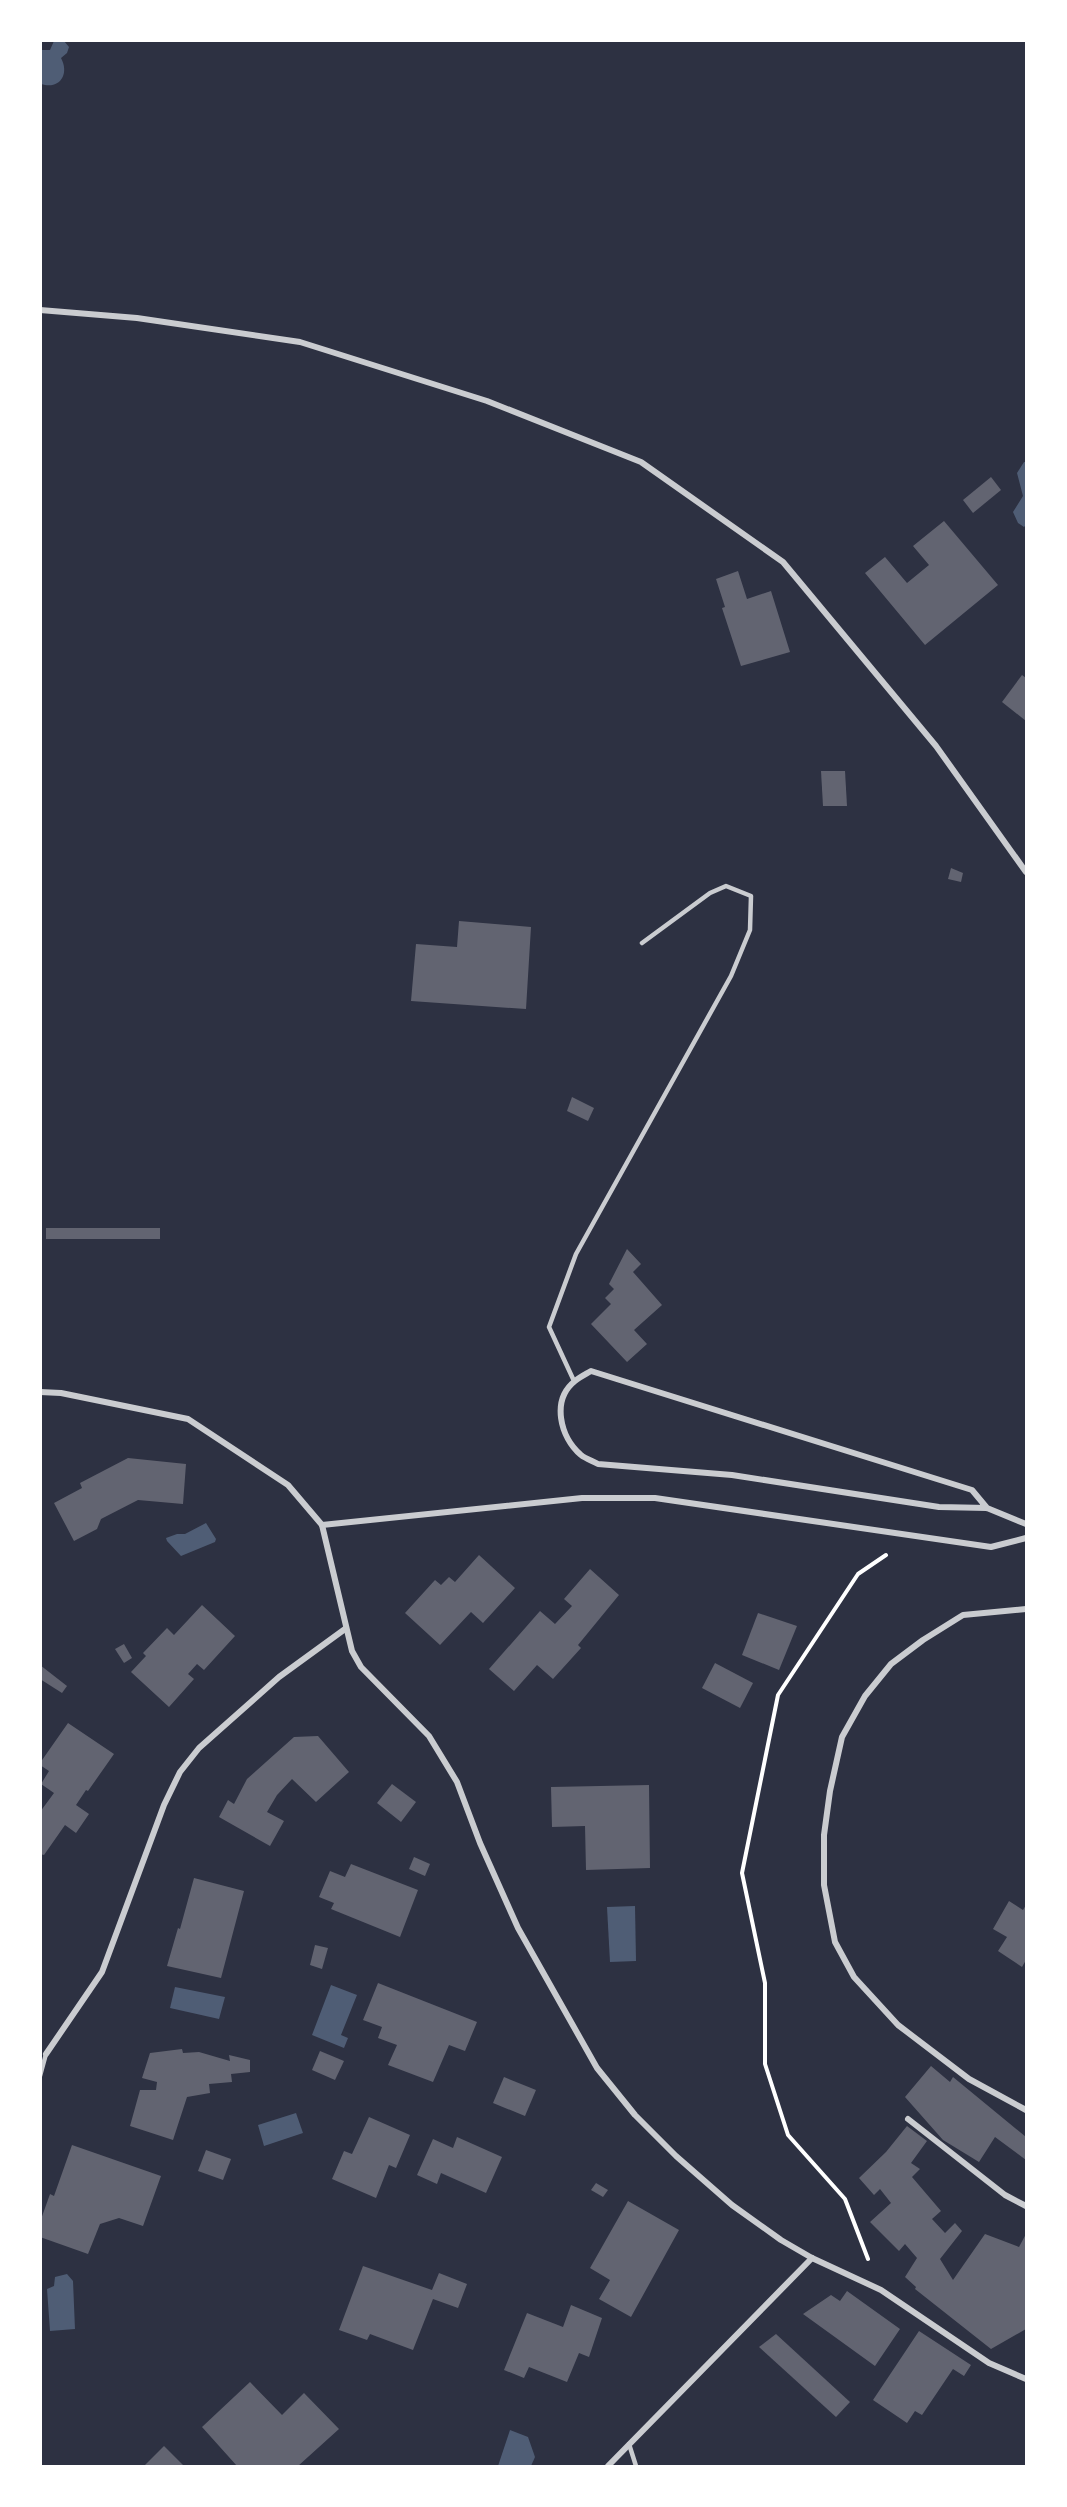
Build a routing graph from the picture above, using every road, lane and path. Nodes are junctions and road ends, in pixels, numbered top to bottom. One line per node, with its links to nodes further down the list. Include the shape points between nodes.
1 (40, 310): 2 (street, via 137,318 300,342 487,401 641,462 783,562 936,746)
2 (1026, 872)
3 (642, 943): 4 (lane, via 718,889 726,886 751,896 750,930 731,976 572,1264 549,1327)
4 (574, 1381): 6 (street, via 591,1371 972,1490); 6 (street, via 563,1397 559,1416 565,1436 581,1455 598,1464 732,1474 939,1508)
5 (40, 1392): 8 (street, via 188,1419 288,1485)
6 (987, 1508): 7 (street)
7 (1026, 1524)
8 (322, 1525): 9 (street, via 582,1498 655,1498); 12 (street)
9 (912, 1537): 10 (street, via 991,1547); 19 (path, via 858,1574 778,1695 742,1873 765,1983 765,2064 788,2135 845,2199)
10 (1026, 1538)
11 (1026, 1609): 15 (street, via 963,1615 891,1664 865,1696 842,1737 830,1791 824,1835 824,1885 835,1942 854,1977 907,2032 969,2079)
12 (345, 1629): 13 (street, via 279,1677 199,1748 180,1772 102,1972); 18 (street, via 361,1667 429,1736 457,1782 518,1928 597,2068 635,2115 676,2156 732,2205)
13 (46, 2054): 14 (lane)
14 (40, 2076)
15 (1026, 2110)
16 (908, 2119): 17 (street, via 1005,2195)
17 (1026, 2206)
18 (812, 2258): 19 (street); 21 (street)
19 (881, 2290): 20 (street, via 989,2363)
20 (1026, 2379)
21 (628, 2444): 22 (street); 23 (lane)
22 (608, 2466)
23 (636, 2466)

